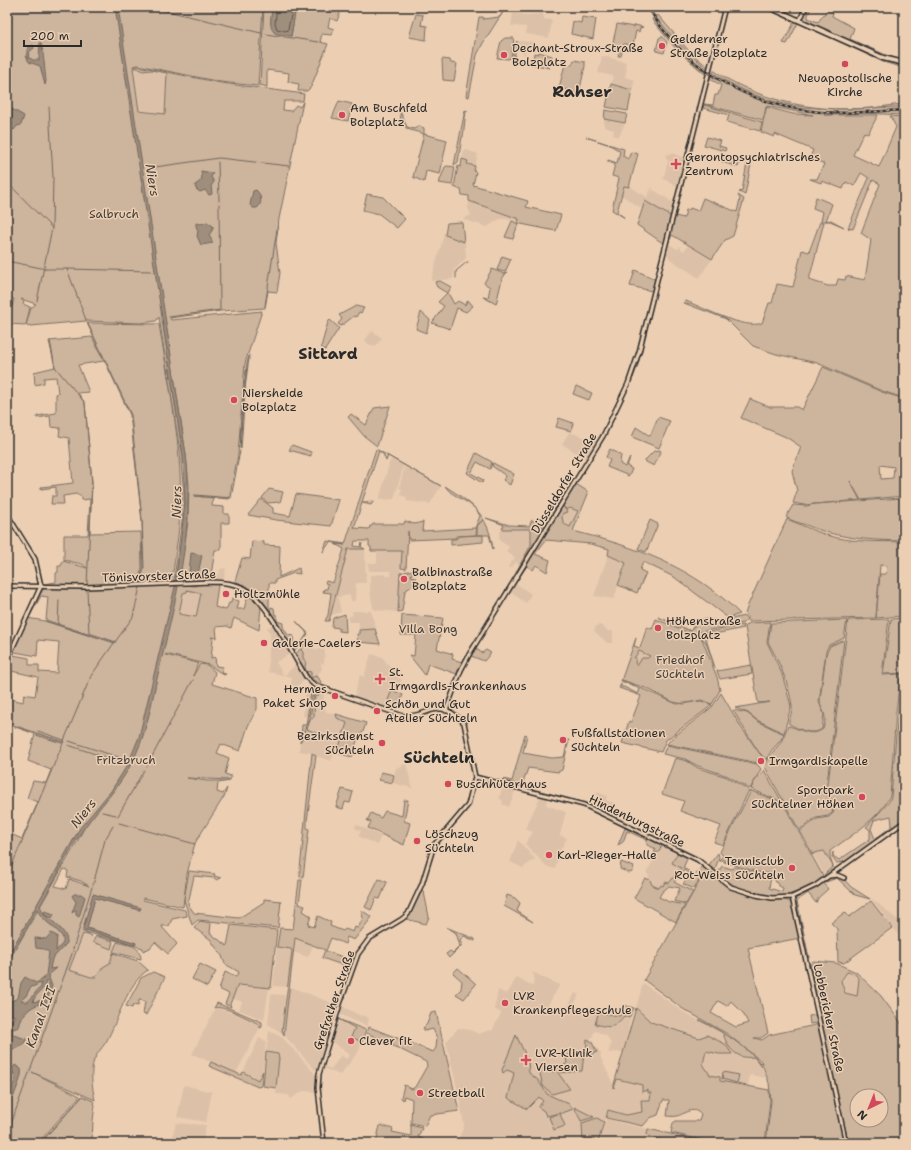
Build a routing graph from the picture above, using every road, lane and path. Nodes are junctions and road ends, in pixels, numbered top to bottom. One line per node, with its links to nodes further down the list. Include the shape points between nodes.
1 (725, 7): 11 (main road, Düsseldorfer Straße, via 637,360 611,421 470,653)
2 (769, 7): 5 (main road)
3 (776, 7): 5 (main road)
4 (806, 7): 5 (main road)
5 (800, 20): 6 (main road, via 868,52)
6 (904, 63)
7 (7, 514): 9 (main road, via 35,559)
8 (7, 586): 9 (main road, Tönisvorster Straße)
9 (41, 586): 10 (main road); 11 (main road, Tönisvorster Straße, via 226,582 242,587 254,595 266,610 307,678 316,686 399,715 414,716 434,708)
10 (7, 660)
11 (446, 710): 12 (main road, via 465,725)
12 (475, 777): 16 (main road, Hindenburgstraße, via 579,803 698,860 736,889 772,898); 17 (main road, Grefrather Straße, via 468,805 435,844 420,889 405,917 366,942 356,960 319,1074 318,1088)
13 (904, 822): 14 (main road, Hindenburgstraße)
14 (825, 878): 15 (main road, via 837,875); 16 (main road, Hindenburgstraße)
15 (844, 878)
16 (792, 897): 18 (main road, Lobbericher Straße, via 798,915)
17 (324, 1143)
18 (846, 1143)

